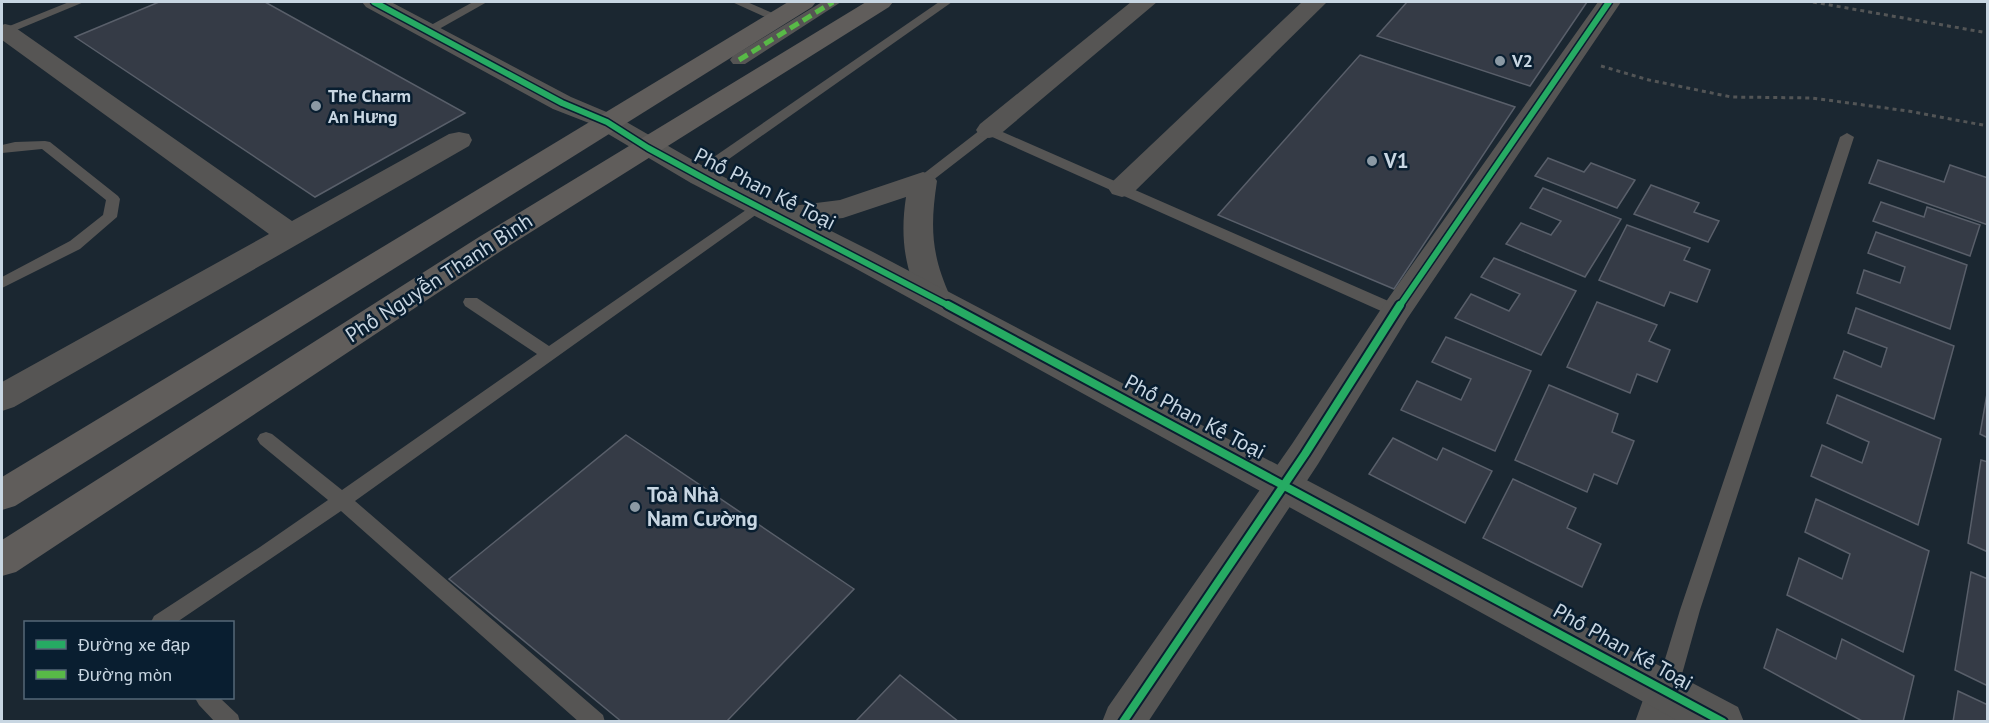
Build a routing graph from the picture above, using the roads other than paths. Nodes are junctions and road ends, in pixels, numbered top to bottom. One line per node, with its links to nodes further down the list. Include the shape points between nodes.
1 (78, 2): 14 (lane)
2 (374, 2): 13 (street, Phố Phan Kế Toại)
3 (481, 2): 13 (lane)
4 (738, 2): 12 (lane)
5 (804, 2): 12 (main road, Phố Nguyễn Thanh Bình)
6 (833, 2): 15 (street)
7 (881, 2): 20 (main road, Phố Nguyễn Thanh Bình)
8 (946, 2): 22 (lane)
9 (1145, 2): 17 (street)
10 (1315, 2): 24 (street)
11 (1609, 2): 30 (street)
12 (778, 18): 16 (main road, Phố Nguyễn Thanh Bình)
13 (428, 30): 16 (street, Phố Phan Kế Toại, via 562,103)
14 (3, 32): 26 (street)
15 (739, 60)
16 (607, 122): 20 (street, Phố Phan Kế Toại); 35 (main road, Phố Nguyễn Thanh Bình)
17 (989, 130): 23 (lane); 24 (lane)
18 (1847, 137): 40 (lane)
19 (459, 140): 26 (street)
20 (648, 148): 22 (street, Phố Phan Kế Toại); 37 (main road, Phố Nguyễn Thanh Bình, via 490,244)
21 (2, 149): 27 (lane, via 45,146 113,199 110,217 75,245)
22 (697, 174): 25 (street, Phố Phan Kế Toại)
23 (923, 181): 25 (street, via 843,208); 28 (street, via 916,217 919,261)
24 (1122, 188): 30 (lane)
25 (769, 211): 28 (street, Phố Phan Kế Toại); 31 (lane)
26 (291, 235): 32 (street)
27 (2, 283)
28 (935, 298): 34 (street, Phố Phan Kế Toại)
29 (471, 302): 31 (lane)
30 (1396, 312): 34 (street)
31 (549, 354): 36 (lane)
32 (2, 398)
33 (266, 439): 36 (lane)
34 (1285, 485): 40 (street, Phố Phan Kế Toại); 43 (street)
35 (2, 495)
36 (342, 501): 38 (lane); 42 (lane)
37 (2, 560)
38 (162, 621)
39 (207, 699): 41 (lane)
40 (1661, 707): 44 (street, Phố Phan Kế Toại)
41 (230, 722)
42 (595, 722)
43 (1123, 722)
44 (1723, 722)

